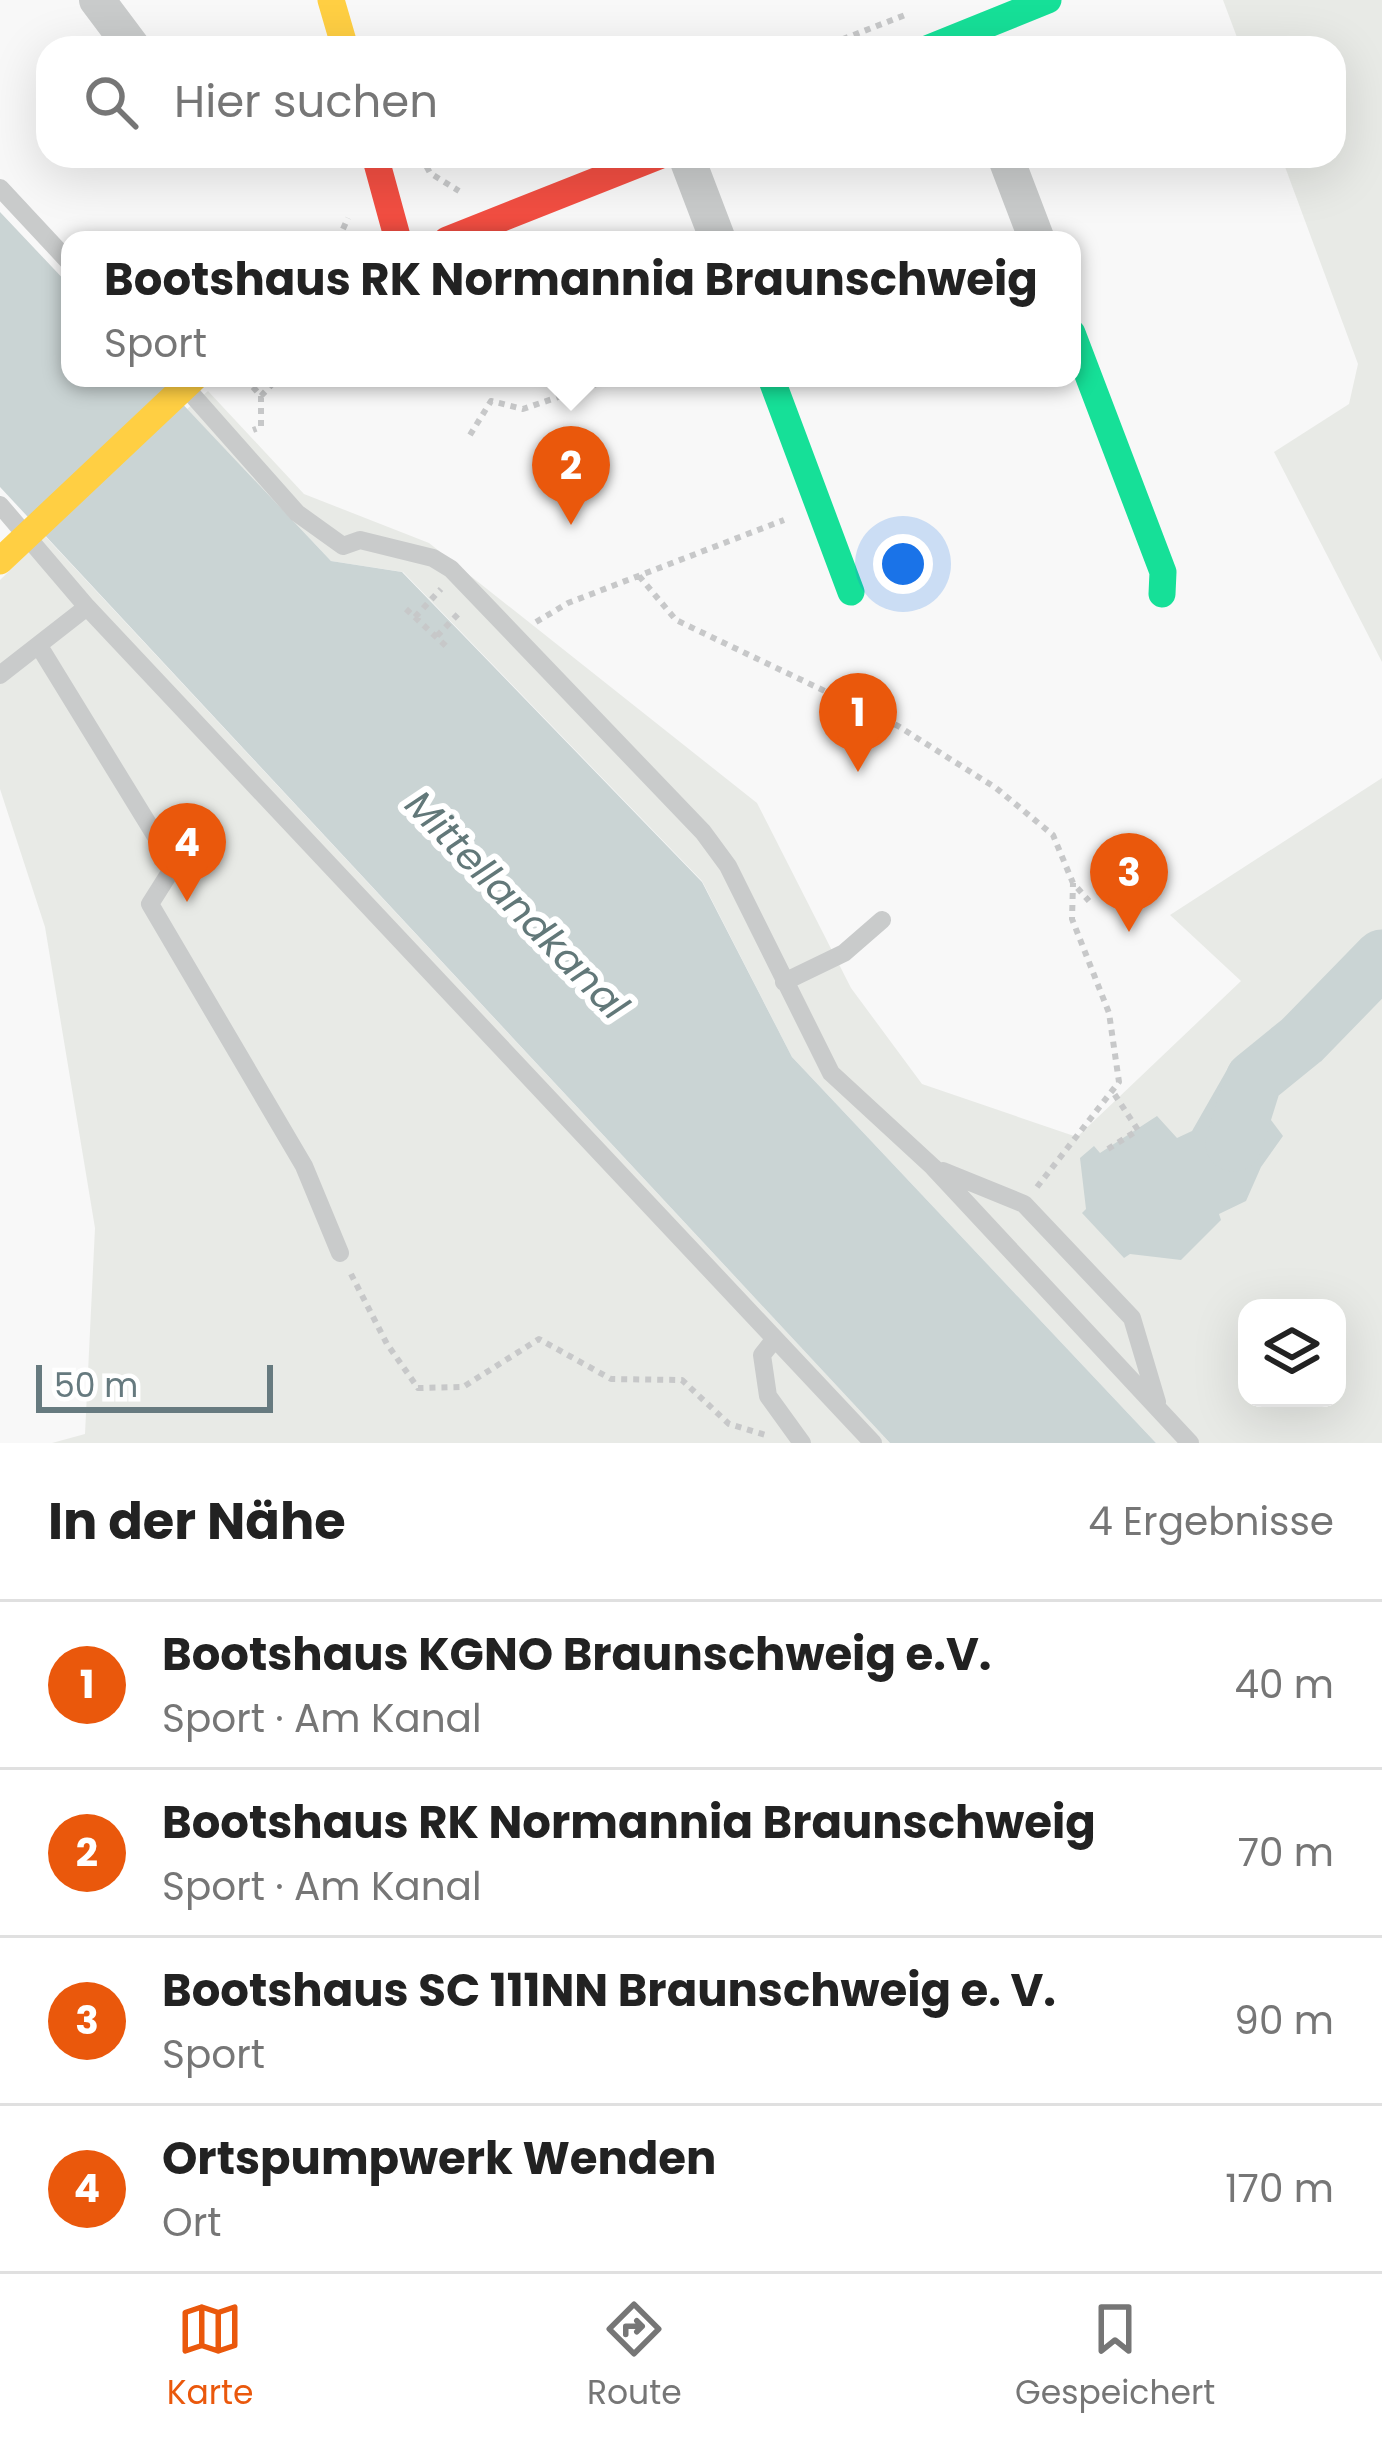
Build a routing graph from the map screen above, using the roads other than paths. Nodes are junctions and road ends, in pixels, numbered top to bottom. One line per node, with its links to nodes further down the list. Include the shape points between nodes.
1 (98, 0): 4 (street)
2 (331, 0): 5 (street)
3 (1048, 0): 6 (street)
4 (124, 36)
5 (342, 36)
6 (969, 36)
7 (378, 168): 12 (street)
8 (629, 168): 13 (street)
9 (691, 168): 14 (street)
10 (1010, 168): 15 (street)
11 (0, 188): 16 (lane)
12 (396, 231)
13 (470, 231)
14 (715, 231)
15 (1034, 231)
16 (61, 253)
17 (1081, 357): 24 (street, via 1162,572)
18 (184, 387): 22 (street)
19 (185, 387): 29 (lane, via 297,513 343,546 360,540 433,558 468,584 703,832)
20 (774, 387): 23 (street)
21 (0, 505): 25 (lane)
22 (4, 556)
23 (851, 592)
24 (1162, 594)
25 (87, 607): 26 (lane); 32 (lane)
26 (39, 646): 27 (lane); 31 (lane, via 180,873 150,904 304,1166)
27 (0, 675)
28 (881, 920): 29 (lane, via 844,953)
29 (784, 982): 30 (lane, via 831,1073)
30 (933, 1167): 33 (lane); 33 (lane, via 1024,1204 1132,1318)
31 (340, 1253)
32 (774, 1340): 34 (lane, via 762,1355 768,1396); 35 (lane)
33 (1158, 1407): 36 (lane)
34 (794, 1442)
35 (873, 1443)
36 (1190, 1443)

